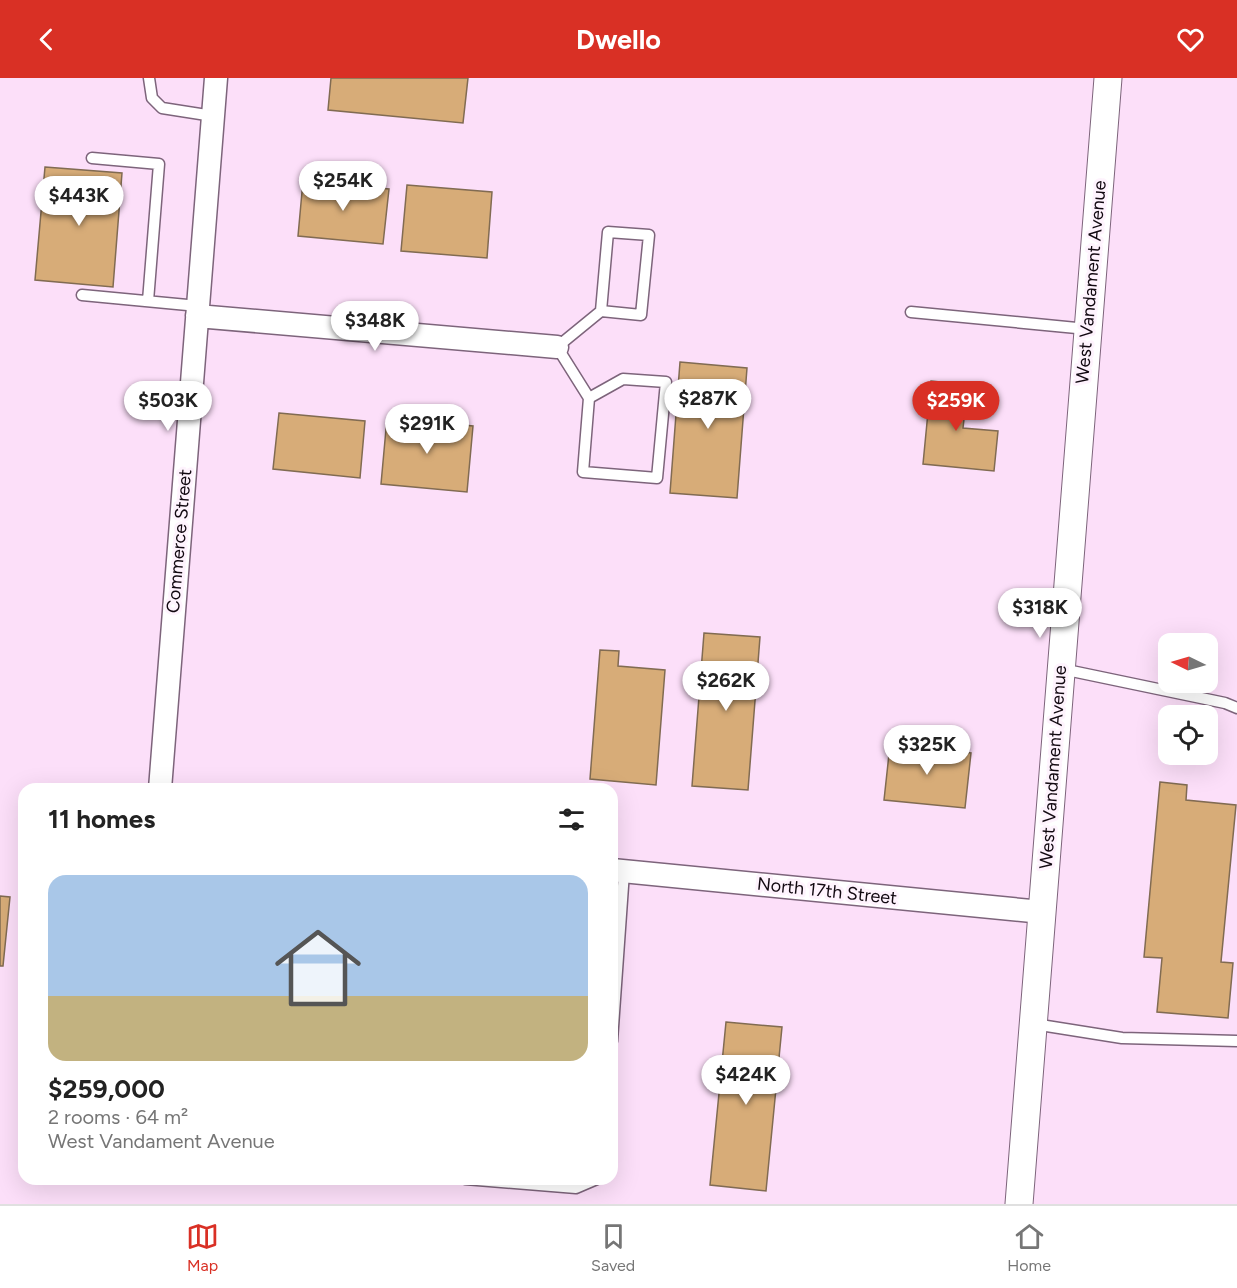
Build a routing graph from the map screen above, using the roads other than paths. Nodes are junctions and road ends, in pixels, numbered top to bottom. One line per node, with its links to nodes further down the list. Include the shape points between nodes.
1 (150, 78): 4 (lane, via 152,98 162,108)
2 (216, 78): 4 (street, Commerce Street)
3 (1108, 78): 11 (street, West Vandament Avenue)
4 (213, 116): 8 (street, Commerce Street)
5 (92, 158): 7 (lane, via 159,164)
6 (82, 295): 7 (lane)
7 (148, 301): 8 (lane)
8 (198, 311): 12 (street); 16 (street, Commerce Street)
9 (601, 311): 9 (lane, via 608,232 649,235 641,315); 12 (lane)
10 (911, 312): 11 (lane)
11 (1088, 329): 14 (street, West Vandament Avenue)
12 (557, 347): 13 (lane)
13 (589, 399): 13 (lane, via 583,472 657,478 666,382 623,379)
14 (1061, 669): 15 (lane); 18 (street, West Vandament Avenue)
15 (1237, 708)
16 (160, 783)
17 (618, 871): 18 (street, North 17th Street)
18 (1042, 912): 19 (street, West Vandament Avenue)
19 (1034, 1023): 20 (lane, via 1122,1038); 23 (street, West Vandament Avenue)
20 (1237, 1041)
21 (539, 1185): 22 (lane)
22 (583, 1185)
23 (1018, 1204)

